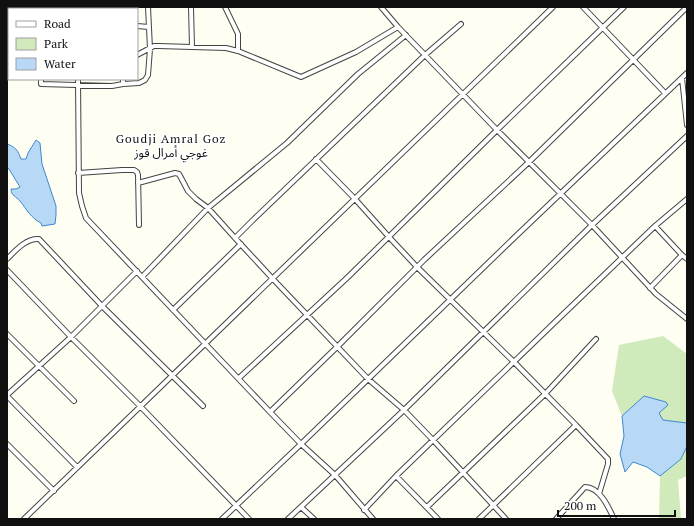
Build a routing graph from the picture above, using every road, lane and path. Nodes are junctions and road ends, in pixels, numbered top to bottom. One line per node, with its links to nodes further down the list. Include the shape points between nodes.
1 (148, 7): 11 (street)
2 (191, 7): 15 (street)
3 (225, 7): 17 (street, via 238,34)
4 (381, 7): 12 (street)
5 (553, 7): 27 (street)
6 (583, 7): 13 (street)
7 (624, 7): 13 (street)
8 (687, 8): 20 (street)
9 (461, 24): 19 (street)
10 (138, 26): 11 (street)
11 (149, 27): 16 (street)
12 (398, 27): 14 (street); 17 (street, via 356,52 301,77)
13 (602, 28): 20 (street); 30 (street)
14 (406, 35): 19 (street); 39 (street, via 358,74 287,143)
15 (192, 47): 16 (street); 17 (street)
16 (150, 48): 18 (street); 25 (street, via 148,75 145,80 139,84)
17 (238, 50)
18 (138, 54)
19 (425, 55): 27 (street); 32 (street)
20 (634, 60): 28 (street); 33 (street)
21 (687, 72): 22 (street)
22 (682, 78): 28 (street); 29 (street)
23 (41, 80): 26 (street, via 41,84)
24 (78, 80): 26 (street)
25 (123, 82): 26 (street, via 112,86)
26 (78, 85): 34 (street)
27 (463, 93): 30 (street); 37 (street)
28 (665, 93): 36 (street)
29 (687, 125)
30 (497, 130): 33 (street); 43 (street)
31 (687, 136): 41 (street)
32 (316, 159): 37 (street); 44 (street)
33 (529, 162): 36 (street); 50 (street)
34 (78, 173): 35 (street, via 134,170 138,175); 52 (street, via 79,193 86,218)
35 (138, 183): 39 (street, via 178,174 188,191); 40 (street)
36 (560, 194): 41 (street); 56 (street)
37 (355, 199): 43 (street); 54 (street)
38 (687, 199): 42 (street)
39 (208, 208): 44 (street); 53 (street)
40 (139, 225)
41 (592, 225): 47 (street); 61 (street)
42 (655, 226): 46 (street); 47 (street)
43 (389, 237): 50 (street); 59 (street)
44 (235, 238): 45 (street)
45 (240, 244): 54 (street); 58 (street)
46 (682, 255): 49 (street); 55 (street)
47 (623, 258): 55 (street); 67 (street)
48 (7, 259): 57 (street, via 20,246 39,239)
49 (687, 259)
50 (418, 267): 56 (street); 66 (street)
51 (7, 270): 63 (street)
52 (136, 271): 53 (street); 57 (street)
53 (142, 277): 58 (street)
54 (272, 278): 59 (street); 65 (street)
55 (650, 288): 60 (street)
56 (450, 299): 61 (street); 71 (street)
57 (102, 306): 63 (street); 69 (street)
58 (173, 310): 65 (street)
59 (307, 315): 66 (street); 70 (street)
60 (687, 319)
61 (483, 332): 67 (street); 77 (street)
62 (7, 334): 68 (street)
63 (71, 337): 68 (street); 75 (street)
64 (596, 339): 72 (street)
65 (205, 344): 69 (street); 70 (street)
66 (338, 346): 71 (street); 78 (street)
67 (514, 362): 72 (street); 80 (street)
68 (39, 366): 73 (street); 74 (street)
69 (172, 376): 75 (street); 76 (street)
70 (239, 378): 78 (street)
71 (368, 378): 77 (street); 82 (street)
72 (545, 394): 79 (street); 84 (street)
73 (7, 396): 83 (street)
74 (74, 401)
75 (140, 406): 83 (street); 89 (street)
76 (203, 406)
77 (404, 410): 80 (street); 85 (street)
78 (270, 412): 82 (street)
79 (576, 425): 88 (street, via 608,459); 90 (street)
80 (433, 440): 84 (street); 86 (street)
81 (7, 444): 87 (street)
82 (301, 444): 85 (street); 89 (street)
83 (77, 467): 87 (street)
84 (463, 472): 90 (street); 92 (street)
85 (335, 475): 91 (street); 93 (street)
86 (396, 476): 92 (street); 93 (street)
87 (54, 491): 94 (street)
88 (599, 494): 103 (street, via 586,487); 104 (street)
89 (236, 505): 95 (street); 96 (street)
90 (493, 505): 101 (street); 102 (street)
91 (301, 507): 97 (street); 98 (street)
92 (427, 507): 100 (street)
93 (364, 510): 99 (street)
94 (25, 519)
95 (222, 519)
96 (249, 519)
97 (288, 519)
98 (314, 519)
99 (373, 519)
100 (438, 519)
101 (479, 519)
102 (506, 519)
103 (556, 519)
104 (614, 519)

